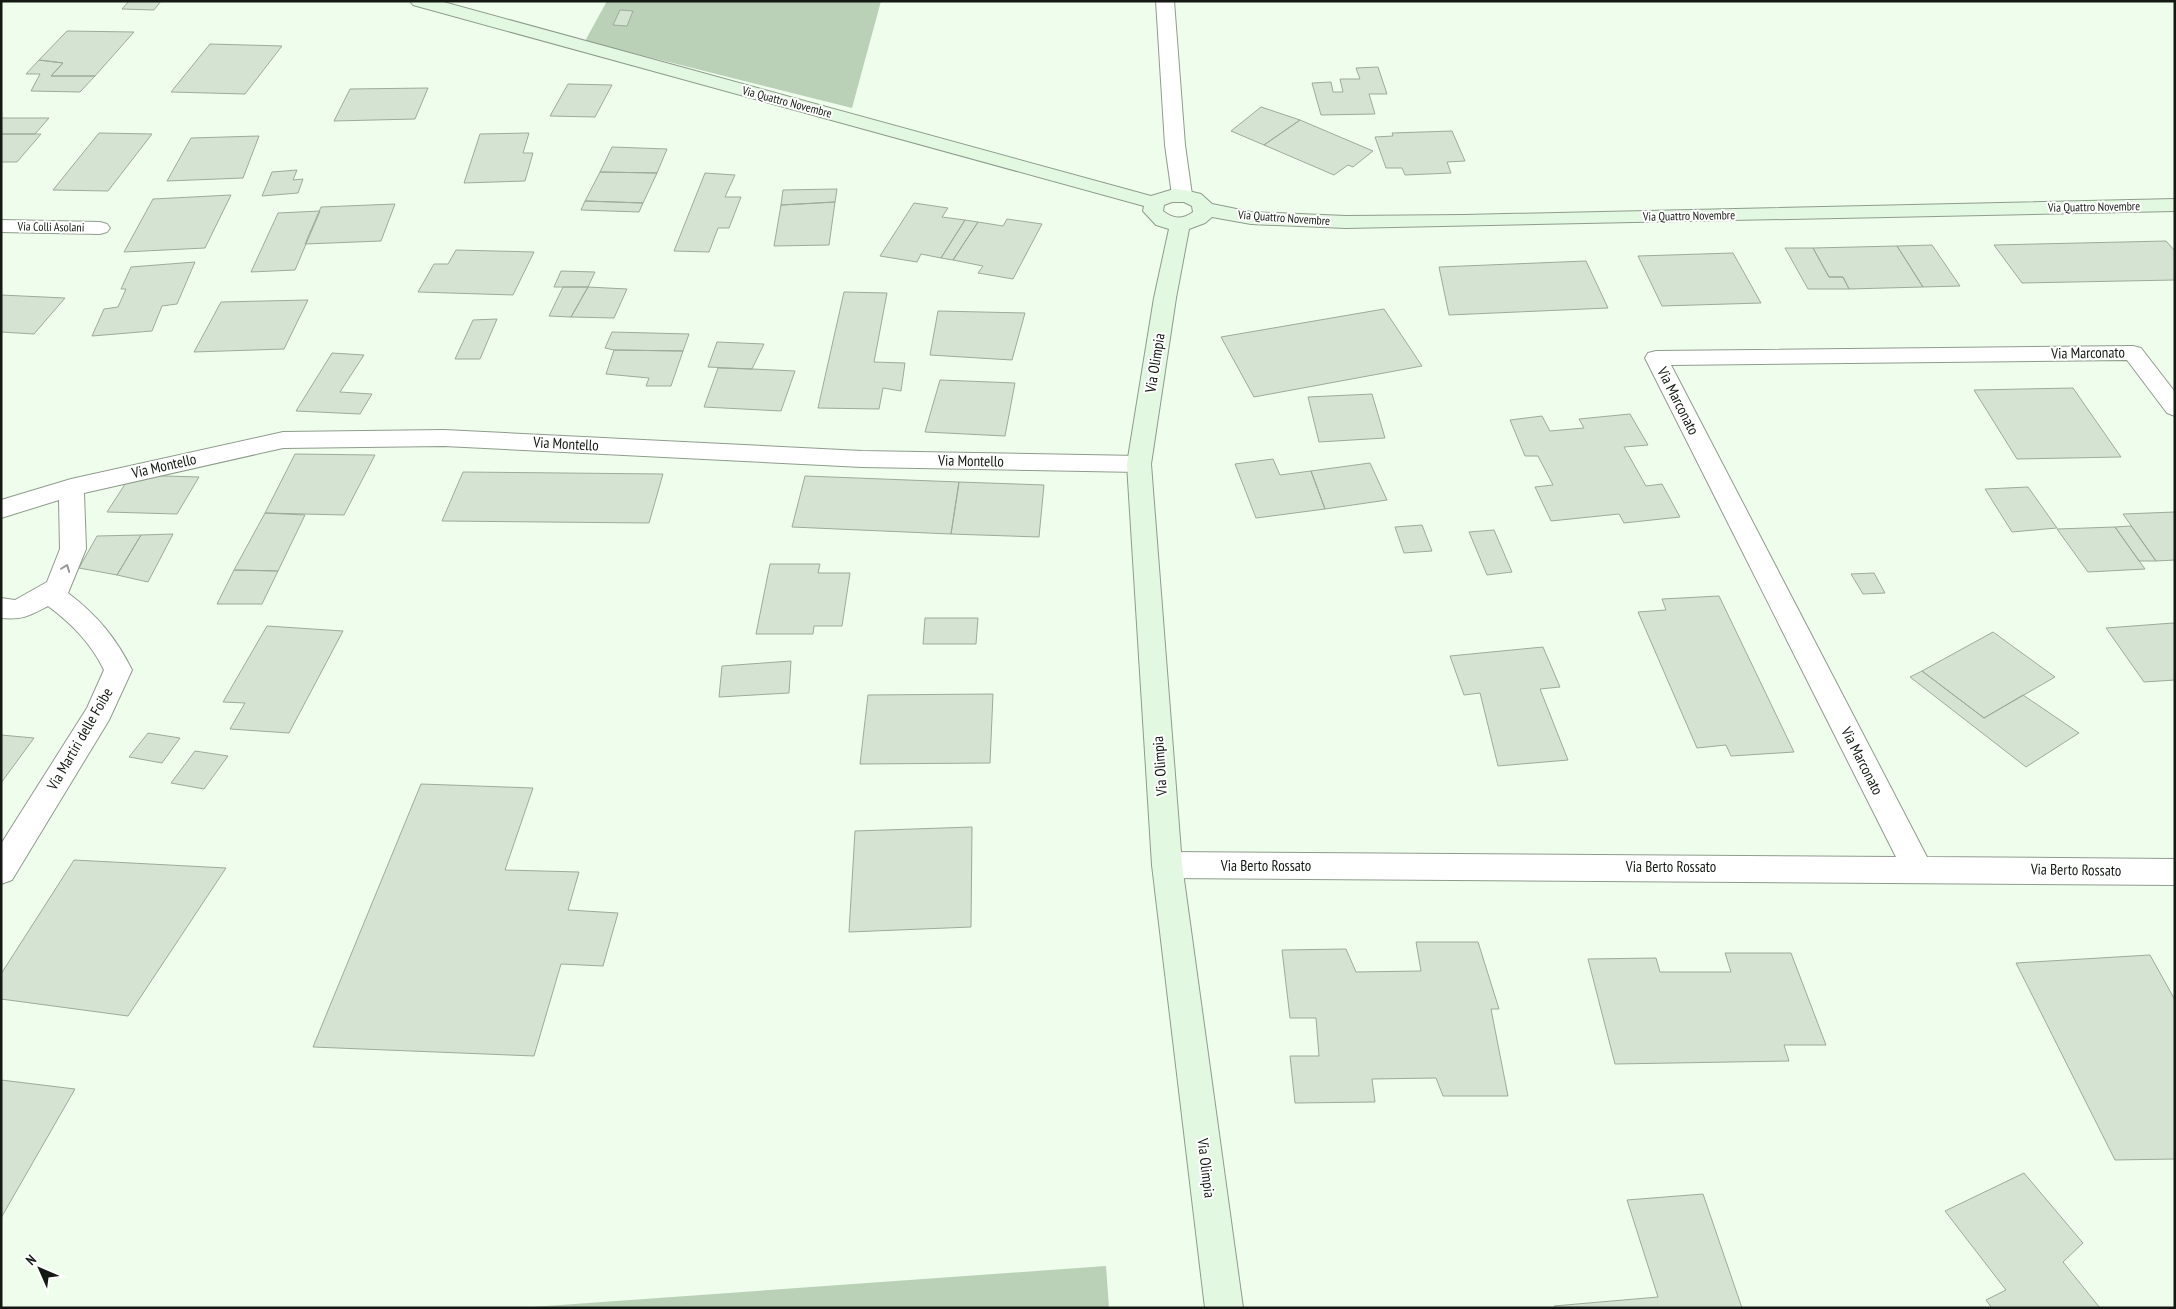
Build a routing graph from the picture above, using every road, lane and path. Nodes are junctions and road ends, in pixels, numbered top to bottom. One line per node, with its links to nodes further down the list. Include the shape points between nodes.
1 (419, 1): 4 (main road, Via Quattro Novembre)
2 (1165, 1): 3 (street, via 1175,145)
3 (1182, 195): 4 (main road); 6 (main road, Via Quattro Novembre, via 1197,200)
4 (1156, 202): 6 (main road, Via Quattro Novembre, via 1153,211 1165,222)
5 (2175, 205): 6 (main road, Via Quattro Novembre, via 1434,222)
6 (1192, 216): 10 (main road, Via Olimpia, via 1165,298)
7 (1, 226): 8 (street, Via Colli Asolani)
8 (100, 228)
9 (2175, 408): 16 (street, Via Marconato, via 2133,353 1656,358)
10 (1139, 464): 11 (street, Via Montello, via 862,459 444,438 283,440); 15 (main road, Via Olimpia)
11 (71, 487): 12 (street, Via Montello); 13 (street, one-way to 11, via 58,588 73,549)
12 (1, 510)
13 (50, 593): 14 (street, via 18,610); 17 (street, Via Martiri delle Foibe, via 84,619 107,647 118,670 99,712)
14 (1, 608)
15 (1167, 865): 16 (street, Via Berto Rossato); 19 (main road, Via Olimpia)
16 (1916, 869): 18 (street, Via Berto Rossato)
17 (1, 871)
18 (2175, 872)
19 (1224, 1308)

